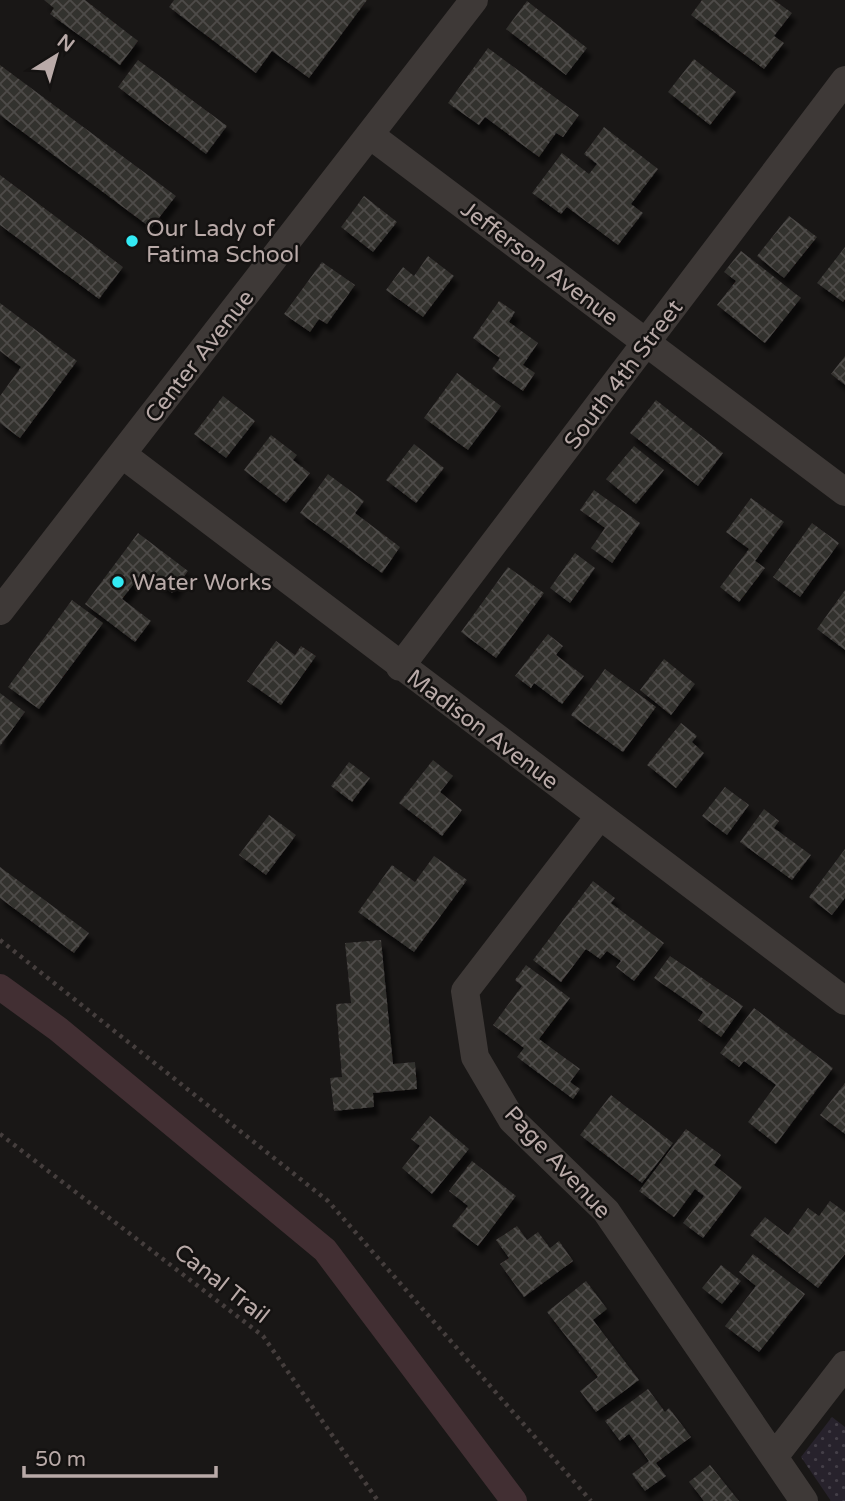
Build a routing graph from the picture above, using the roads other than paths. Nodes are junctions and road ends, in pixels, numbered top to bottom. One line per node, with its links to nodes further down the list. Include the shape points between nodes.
1 (474, 0): 3 (street, Center Avenue)
2 (845, 80): 4 (street, South 4th Street)
3 (370, 135): 4 (street, Jefferson Avenue); 5 (street, Center Avenue)
4 (647, 343): 6 (street, Jefferson Avenue); 8 (street, South 4th Street)
5 (123, 455): 7 (street, Center Avenue); 8 (street, Madison Avenue)
6 (845, 492)
7 (0, 611)
8 (400, 667): 9 (street, Madison Avenue)
9 (598, 817): 10 (street, Madison Avenue); 13 (street, Page Avenue, via 465,992 475,1057 512,1120 606,1211)
10 (845, 1001)
11 (845, 1365): 12 (street)
12 (836, 1395): 13 (street)
13 (774, 1457): 14 (street, Page Avenue)
14 (804, 1501)

